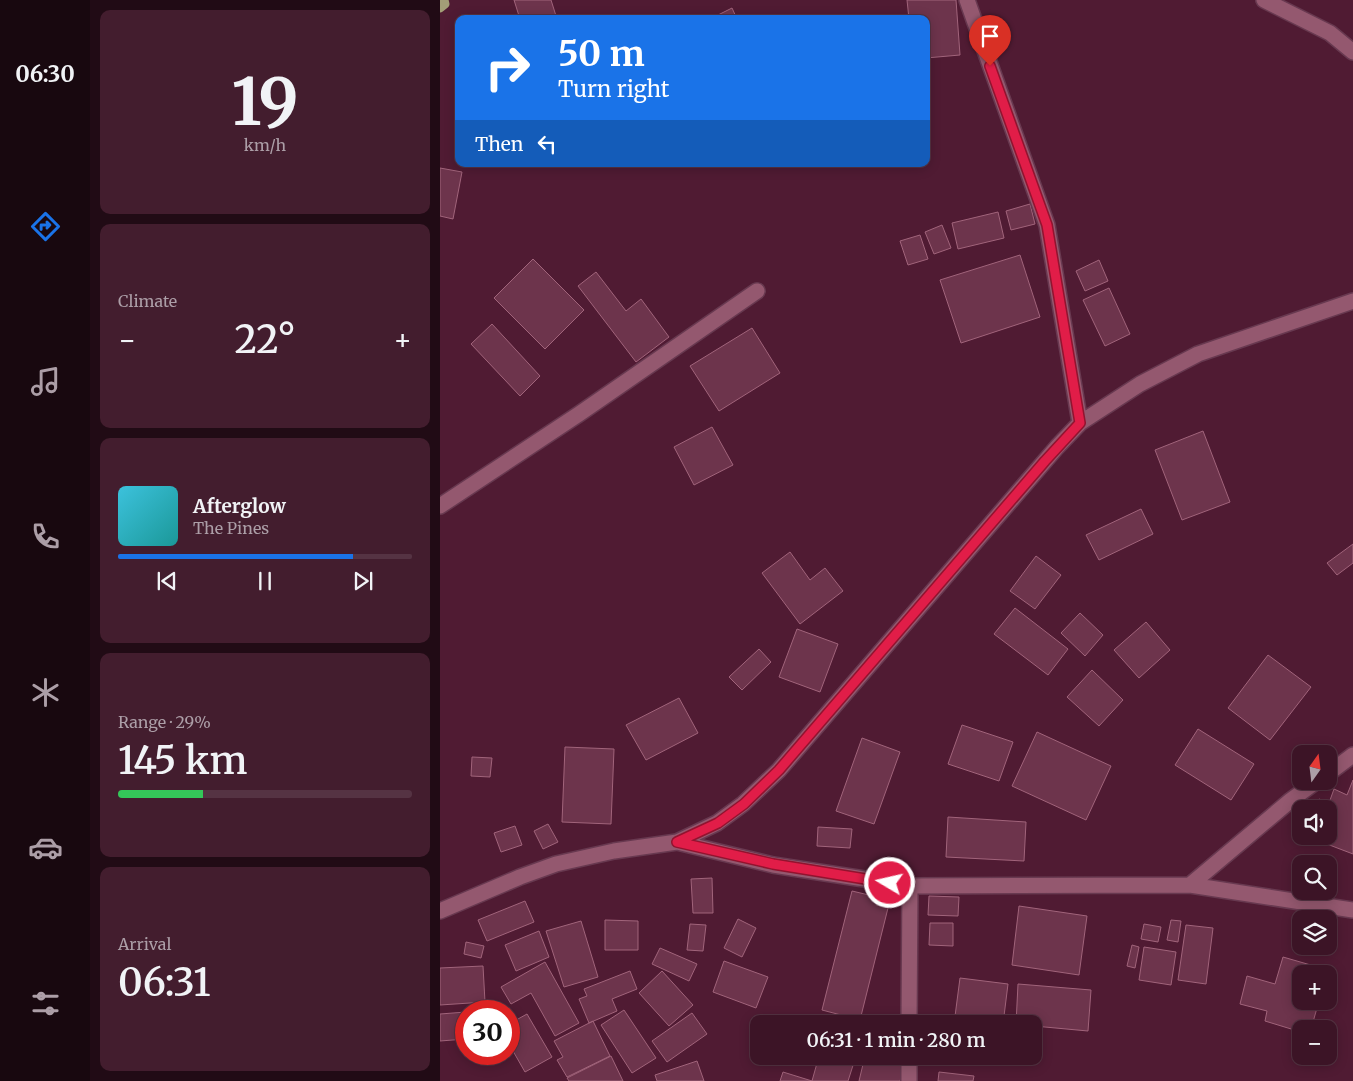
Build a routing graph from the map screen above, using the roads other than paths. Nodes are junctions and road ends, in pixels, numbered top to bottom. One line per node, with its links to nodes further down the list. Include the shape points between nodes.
1 (967, 0): 6 (street, via 1047,225)
2 (1264, 0): 3 (street, via 1330,33)
3 (1353, 52)
4 (757, 291): 7 (street)
5 (1353, 301): 6 (street, via 1198,354 1140,384)
6 (1080, 423): 11 (street, via 779,770 744,804 718,823)
7 (440, 506)
8 (1353, 755): 9 (street)
9 (1338, 766)
10 (1305, 790): 12 (street)
11 (677, 842): 13 (street, via 773,864); 15 (street, via 556,864)
12 (1190, 884): 13 (street); 14 (street)
13 (910, 886): 16 (street)
14 (1353, 910)
15 (440, 911)
16 (909, 1015)
17 (909, 1065): 18 (street)
18 (909, 1081)

